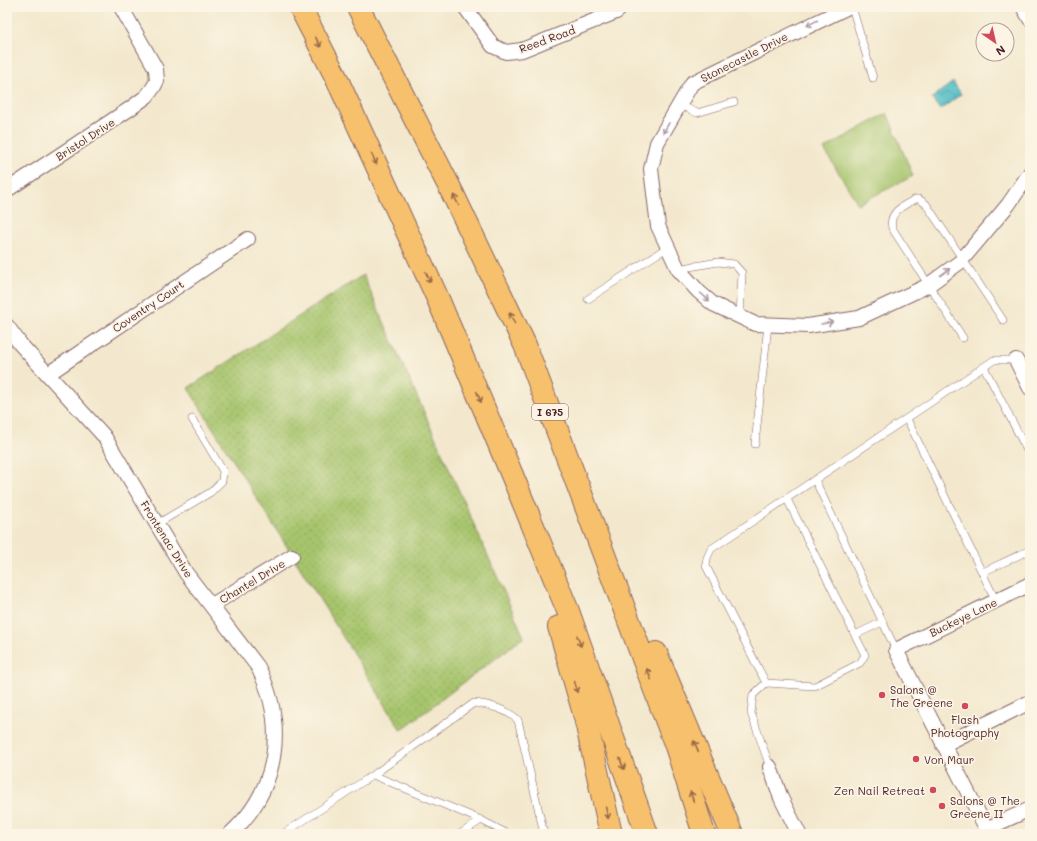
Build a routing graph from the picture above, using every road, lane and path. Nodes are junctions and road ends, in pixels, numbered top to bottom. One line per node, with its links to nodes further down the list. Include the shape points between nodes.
1 (121, 7): 14 (street, Bristol Drive, via 156,69 153,88 131,108)
2 (300, 7): 35 (highway, one-way to 35, via 335,75 438,299)
3 (358, 7): 26 (highway, I 675, one-way to 3, via 451,190)
4 (465, 7): 5 (street, Reed Road, via 493,46 506,52 522,50 616,12)
5 (622, 7)
6 (848, 7): 12 (street, Stonecastle Drive, one-way to 12, via 692,83)
7 (852, 7): 10 (lane)
8 (1023, 7): 9 (street)
9 (1030, 19)
10 (873, 78)
11 (734, 102): 12 (lane, via 698,113)
12 (680, 104): 16 (street, Stonecastle Drive, one-way to 16, via 657,143 651,169 658,226)
13 (1030, 173): 17 (street, via 1008,205)
14 (7, 190)
15 (248, 239): 29 (street, Coventry Court)
16 (668, 247): 18 (street, Stonecastle Drive); 20 (lane)
17 (963, 259): 19 (street, one-way to 17); 19 (lane, via 923,201 916,199 894,213 892,228); 22 (lane)
18 (678, 269): 21 (street, one-way to 21, via 713,304); 21 (lane, via 718,262 734,264 742,273)
19 (929, 284): 23 (street, one-way to 19, via 808,326 859,318); 25 (lane)
20 (588, 299)
21 (740, 317): 23 (street, via 755,324)
22 (1003, 320)
23 (768, 325): 33 (lane)
24 (7, 326): 29 (street, Frontenac Drive)
25 (963, 338)
26 (525, 345): 63 (highway, I 675, one-way to 26, via 676,746); 64 (highway, one-way to 26)
27 (1016, 360): 28 (lane, via 994,360); 30 (street)
28 (984, 367): 32 (lane); 34 (lane)
29 (48, 374): 38 (street, Frontenac Drive, via 104,436)
30 (1030, 388)
31 (192, 419): 38 (lane, via 223,471 222,481 211,492)
32 (906, 419): 36 (lane); 41 (lane)
33 (755, 444)
34 (1030, 456)
35 (512, 476): 61 (highway, one-way to 61, via 585,717); 62 (highway, one-way to 62, via 568,611)
36 (815, 480): 37 (lane); 45 (lane)
37 (787, 499): 46 (lane); 48 (lane, via 711,549 706,566)
38 (157, 524): 44 (street, Frontenac Drive, via 186,574)
39 (1030, 550): 41 (lane)
40 (292, 556): 44 (street, Chantel Drive)
41 (983, 572): 43 (lane)
42 (1030, 584): 43 (street, Buckeye Lane)
43 (996, 600): 47 (street, Buckeye Lane)
44 (212, 605): 56 (street, Frontenac Drive, via 258,668 269,694 274,719 273,759 267,781 254,806)
45 (882, 622): 46 (lane); 47 (lane)
46 (855, 635): 48 (lane, via 865,655 860,663 815,686)
47 (896, 650): 50 (street)
48 (766, 683): 51 (lane, via 753,695 751,713)
49 (1030, 702): 50 (street)
50 (943, 745): 55 (street)
51 (770, 768): 65 (street)
52 (373, 775): 54 (lane); 57 (lane); 60 (lane, via 474,703 482,704 513,715 518,720)
53 (1030, 809): 55 (street)
54 (481, 820): 58 (lane); 59 (lane)
55 (987, 831)
56 (230, 834)
57 (283, 834)
58 (460, 834)
59 (508, 834)
60 (544, 834)
61 (611, 834)
62 (647, 834)
63 (704, 834)
64 (732, 834)
65 (799, 834)

